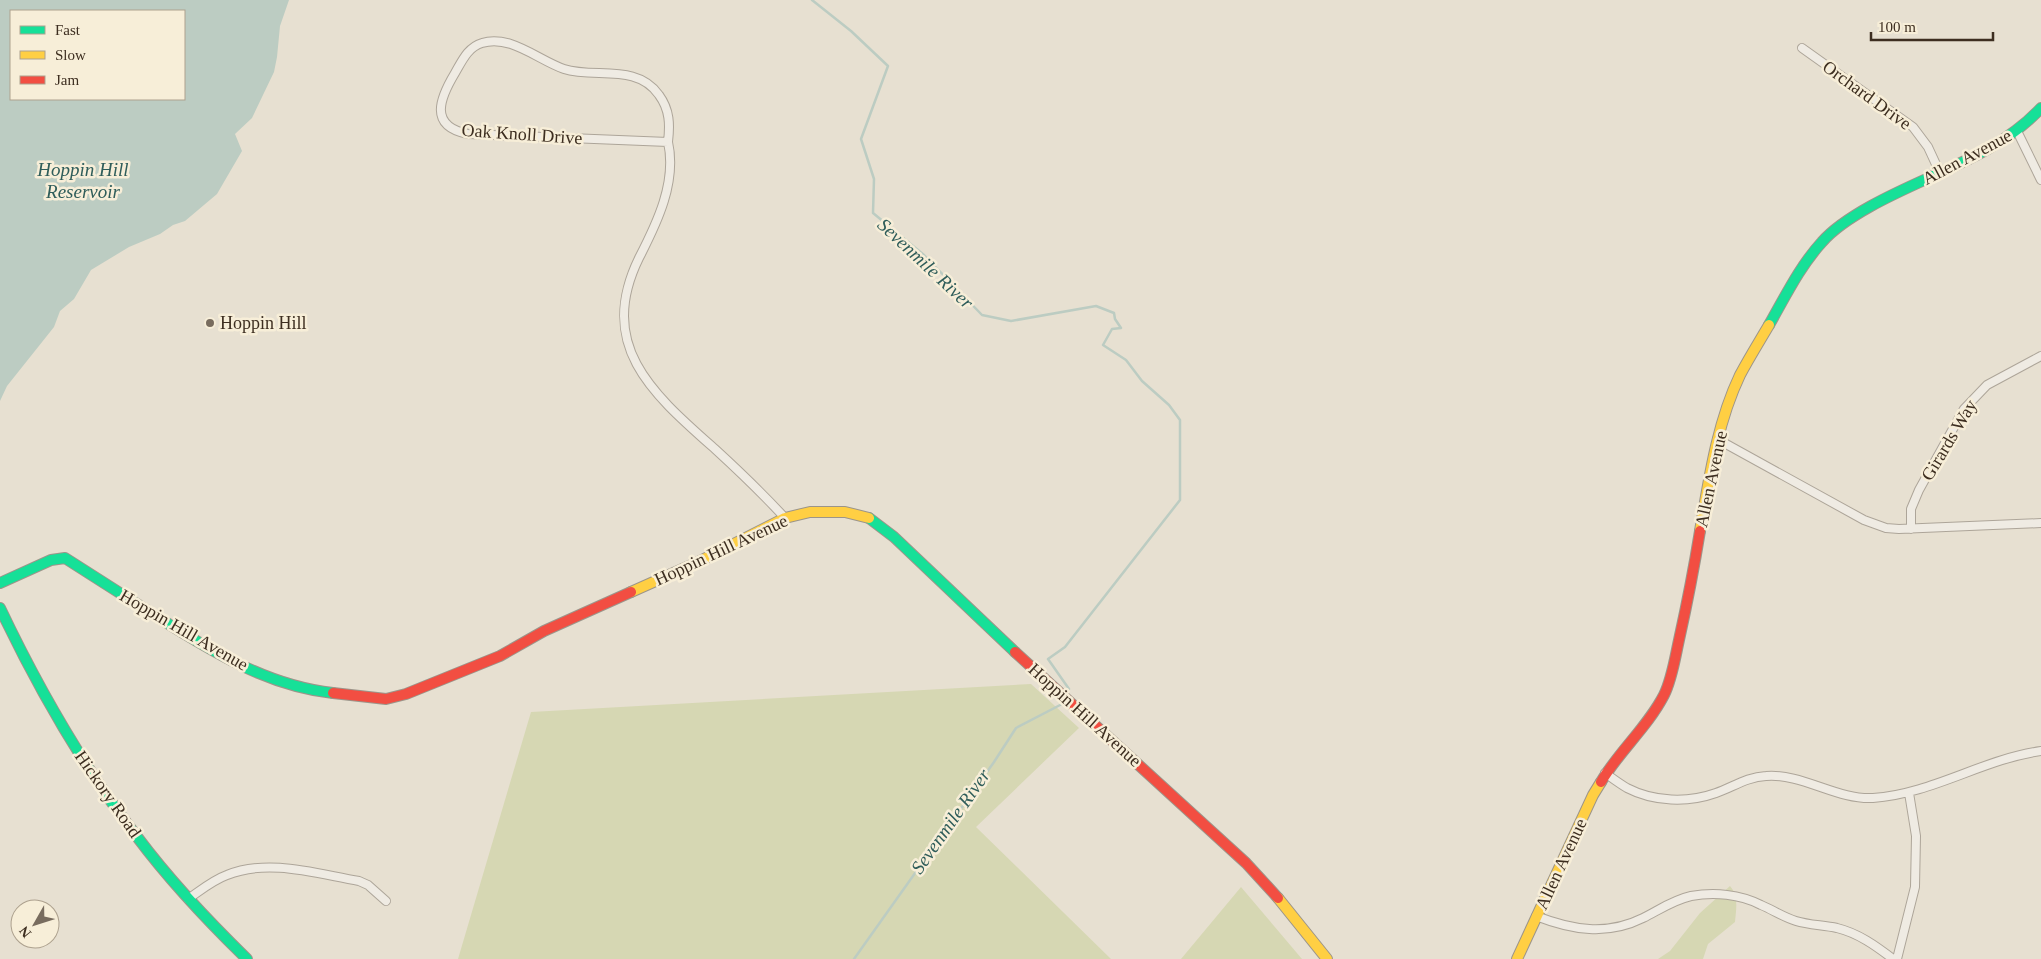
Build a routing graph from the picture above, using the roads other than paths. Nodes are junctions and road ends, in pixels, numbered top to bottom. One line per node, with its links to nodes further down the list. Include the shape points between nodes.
1 (1802, 48): 5 (street, Orchard Drive, via 1913,127 1928,147)
2 (2041, 108): 3 (street, Allen Avenue, via 2032,120)
3 (2016, 131): 5 (street, Allen Avenue, via 1973,158); 6 (street)
4 (668, 142): 4 (street, Oak Knoll Drive, via 468,134 449,127 440,113 440,102 469,50 479,44 498,41 569,70 625,75 643,80 658,93 666,108 670,128); 9 (street, Oak Knoll Drive, via 670,172 664,200 628,287 623,314 631,355 660,397)
5 (1940, 173): 8 (street, Allen Avenue, via 1850,217 1822,240 1736,384)
6 (2041, 180)
7 (2041, 356): 11 (street, Girards Way, via 1989,384 1964,409 1916,495 1911,509)
8 (1718, 439): 11 (street, via 1864,520 1886,528); 15 (street, Allen Avenue, via 1692,582 1667,687 1647,722)
9 (785, 518): 12 (street, Hoppin Hill Avenue, via 696,563 544,631 500,656 386,699 313,691 246,668 210,650 65,558 51,560); 21 (street, Hoppin Hill Avenue, via 810,512 845,512 866,517 885,529 1246,863 1289,910)
10 (2041, 523): 11 (street)
11 (1911, 529)
12 (0, 583)
13 (0, 608): 17 (street, Hickory Road, via 37,683 74,745 130,827)
14 (2041, 751): 16 (street, via 2010,757)
15 (1605, 773): 16 (street, via 1628,788 1656,798 1690,801 1745,780 1766,776 1793,779 1872,798); 19 (street, Allen Avenue)
16 (1909, 793): 23 (street, via 1916,836 1916,887)
17 (188, 899): 18 (street, via 228,874 279,867 359,881 368,884); 20 (street, Hickory Road)
18 (386, 901)
19 (1536, 916): 22 (street, Allen Avenue); 23 (street, via 1568,927 1607,929 1633,922 1679,899 1726,894 1756,902 1794,921 1848,932)
20 (247, 959)
21 (1327, 959)
22 (1517, 959)
23 (1895, 959)

